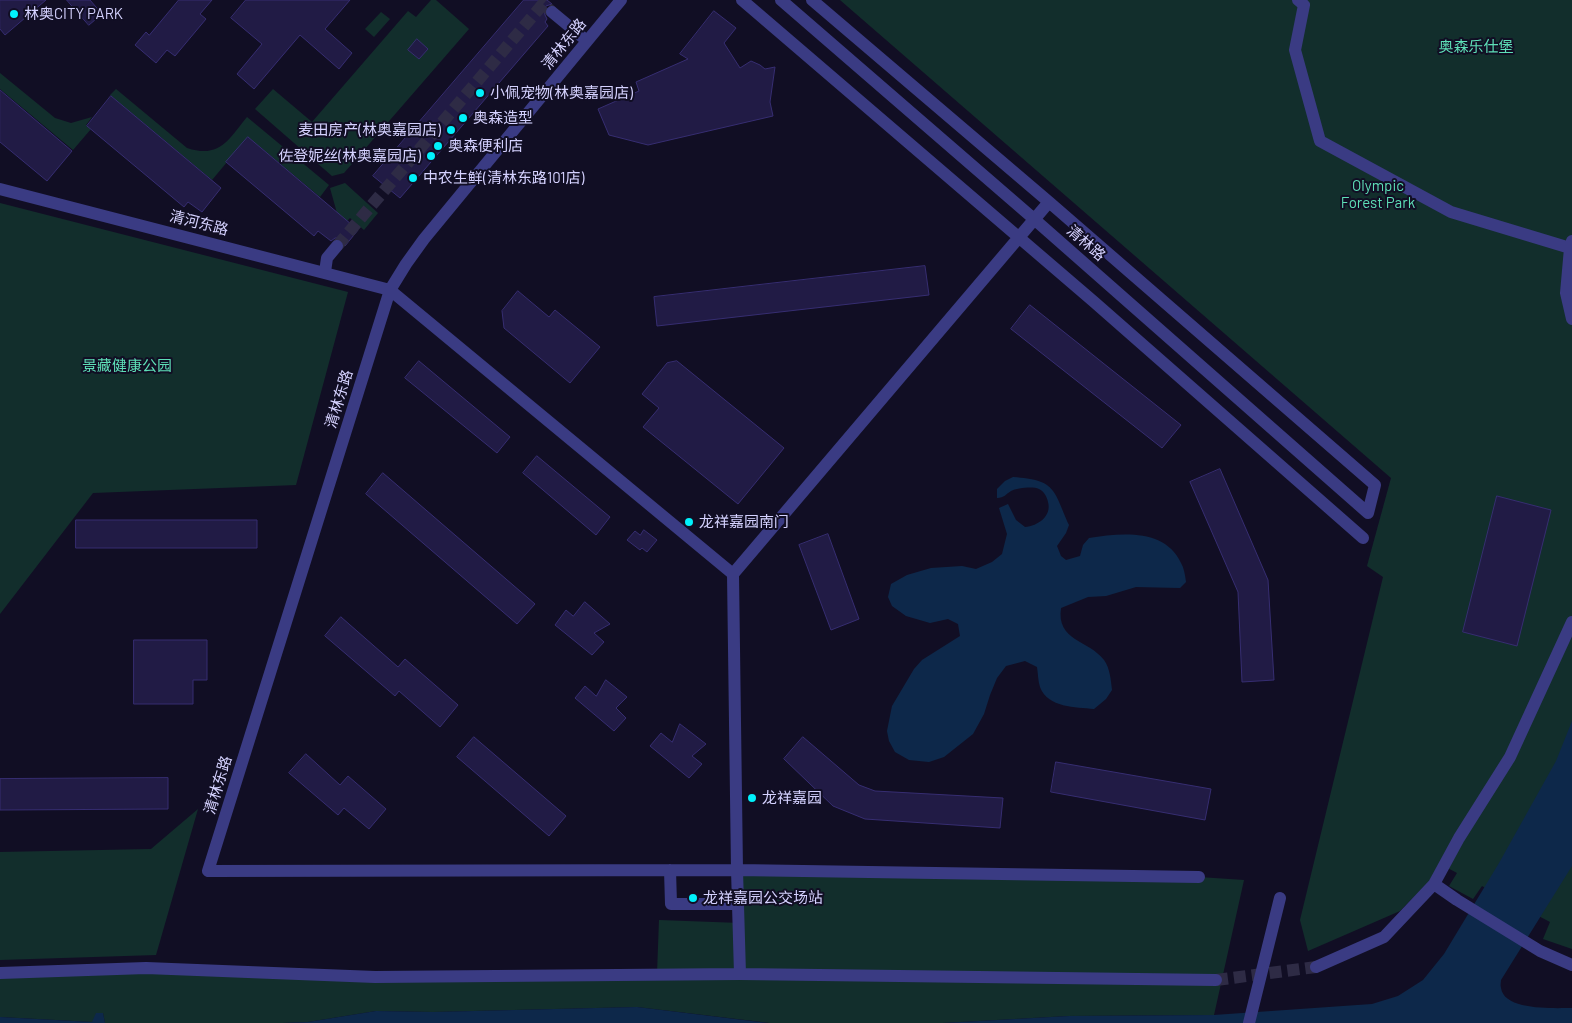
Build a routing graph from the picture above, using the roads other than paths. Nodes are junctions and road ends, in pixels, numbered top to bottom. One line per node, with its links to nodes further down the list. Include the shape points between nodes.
1 (621, 0): 7 (street, 清林东路)
2 (742, 0): 11 (street)
3 (781, 0): 10 (street, 清林路)
4 (812, 0): 9 (street)
5 (1298, 0): 12 (street, via 1304,5 1295,50 1320,141 1451,212)
6 (552, 12): 7 (street)
7 (587, 42): 15 (street, 清林东路, via 424,239)
8 (0, 189): 14 (street, 清河东路)
9 (1049, 202): 10 (street); 10 (street, 清林路, via 1375,485 1368,512)
10 (1034, 219): 11 (street)
11 (1019, 237): 17 (street); 18 (street)
12 (1571, 245): 16 (street, via 1566,293)
13 (337, 246): 14 (street, via 327,258)
14 (325, 268): 15 (street, 清河东路)
15 (390, 290): 18 (street); 20 (street, 清林东路, via 208,871)
16 (1572, 320)
17 (1363, 538)
18 (733, 574): 21 (street)
19 (1572, 622): 23 (street, via 1510,757 1458,838)
20 (670, 870): 21 (street); 25 (street, via 671,904)
21 (737, 870): 22 (street); 25 (street)
22 (1199, 877)
23 (1434, 884): 26 (street, via 1540,951); 27 (street, via 1384,937)
24 (1280, 898): 31 (street, bridge)
25 (738, 904): 29 (street)
26 (1572, 965)
27 (1316, 967)
28 (0, 973): 29 (street, via 146,968 375,977)
29 (740, 974): 30 (street)
30 (1216, 980)
31 (1249, 1023)

